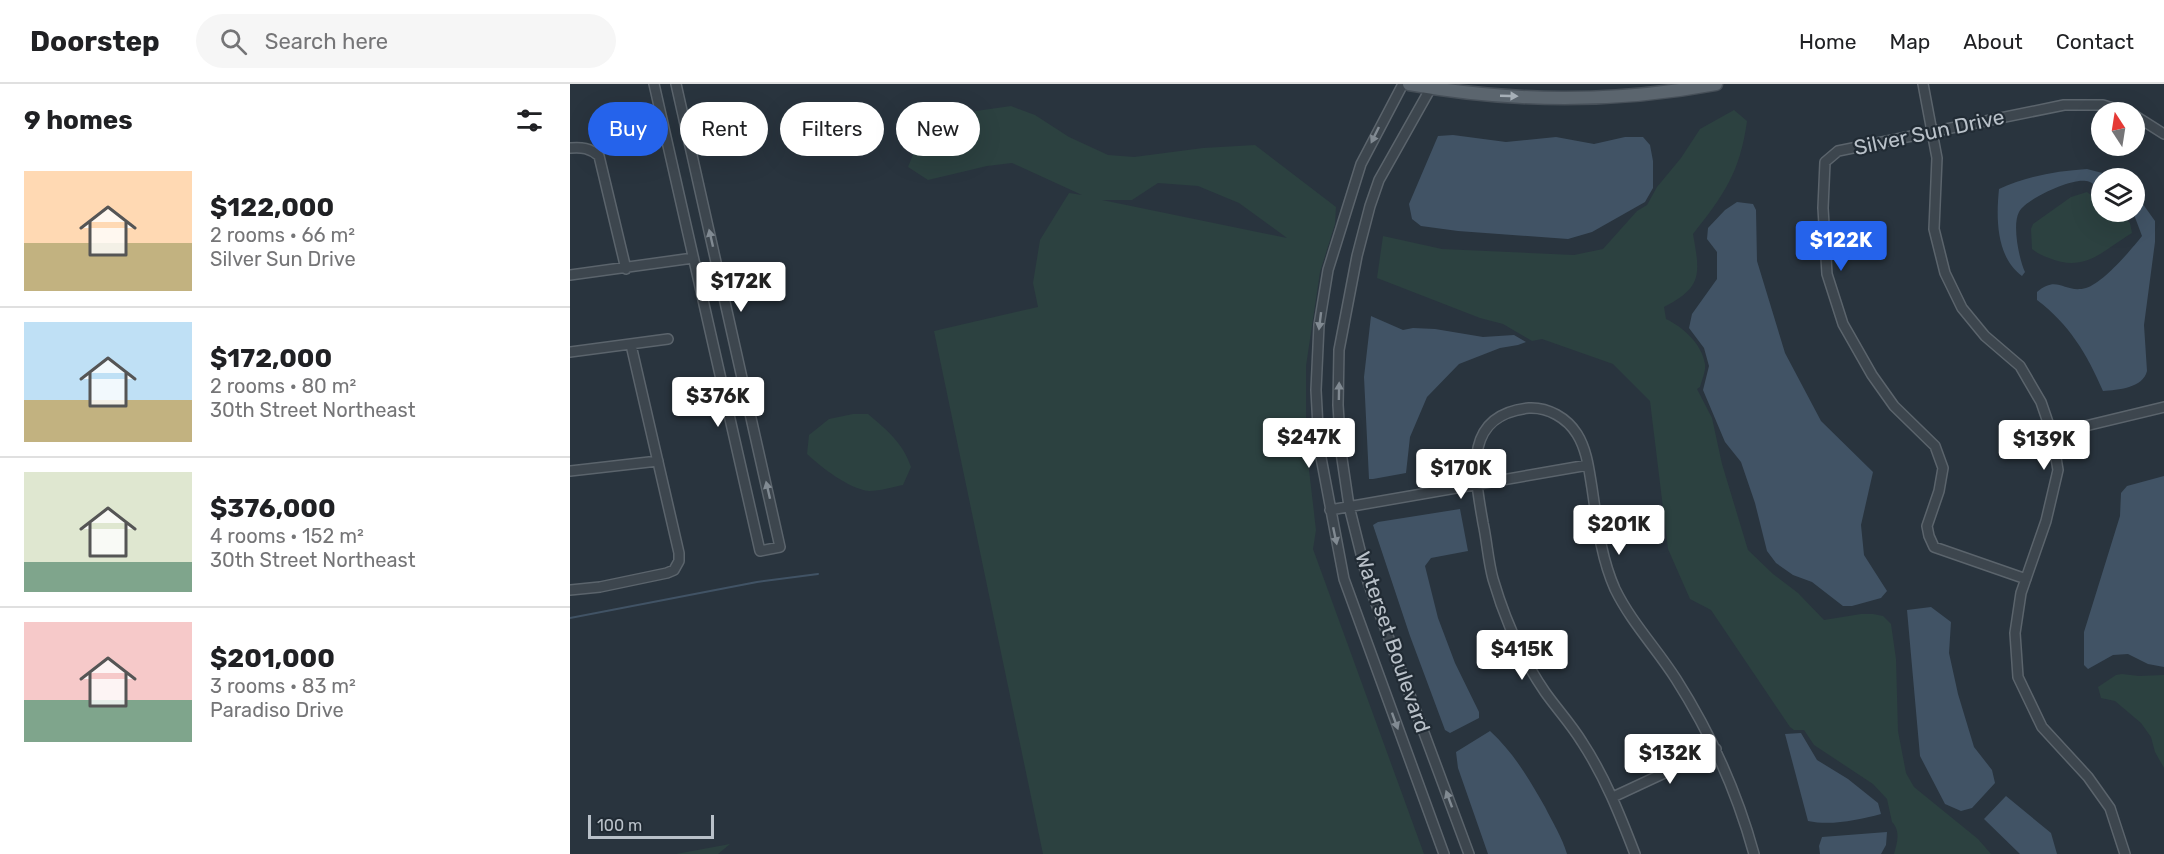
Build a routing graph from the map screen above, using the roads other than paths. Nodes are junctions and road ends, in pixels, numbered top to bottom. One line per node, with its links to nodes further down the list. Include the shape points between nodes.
1 (654, 84): 13 (street)
2 (676, 84): 13 (street, one-way to 2, via 760,551 780,547)
3 (1403, 84): 26 (street, Waterset Boulevard, one-way to 26, via 1361,164 1328,270 1319,325 1316,390 1319,447)
4 (1409, 84): 7 (main road)
5 (1716, 84): 7 (main road, one-way to 5, via 1498,96 1566,98 1631,95)
6 (1923, 84): 10 (street)
7 (1432, 86): 25 (street, Waterset Boulevard, one-way to 7, via 1338,405 1339,350 1348,300 1379,180)
8 (2091, 105): 10 (street, Silver Sun Drive, via 2064,105)
9 (2145, 122): 11 (street)
10 (1932, 132): 20 (street, via 1937,158 1935,229 1945,273 1962,309 1984,336 2019,366 2042,402); 27 (street, Silver Sun Drive, via 1838,151 1825,162 1827,274 1843,324 1872,375 1894,406 1935,446 1943,468 1927,526 1934,547)
11 (2164, 134)
12 (570, 148): 14 (street, via 592,149 599,156)
13 (693, 258): 14 (street)
14 (626, 269): 15 (street)
15 (570, 275)
16 (668, 339): 17 (street)
17 (632, 345): 18 (street); 21 (street)
18 (570, 352)
19 (2164, 407): 20 (street)
20 (2052, 434): 27 (street, via 2058,470)
21 (658, 461): 23 (street); 28 (street, via 680,553 674,570)
22 (1588, 465): 24 (street); 24 (street, via 1584,447 1568,422 1547,410 1532,408 1499,417 1489,427 1475,455); 29 (street, via 1601,546 1614,588 1675,677)
23 (570, 471)
24 (1476, 484): 25 (street); 30 (street, via 1493,577 1516,642)
25 (1349, 506): 26 (street); 32 (street, Waterset Boulevard, one-way to 25, via 1368,582)
26 (1329, 510): 31 (street, Waterset Boulevard, one-way to 31, via 1344,579)
27 (2026, 579): 35 (street, via 2015,633 2018,677 2042,727 2088,777 2110,808)
28 (570, 590)
29 (1716, 749): 30 (street); 34 (street)
30 (1613, 797): 33 (street)
31 (1444, 854)
32 (1469, 854)
33 (1635, 854)
34 (1754, 854)
35 (2125, 854)

